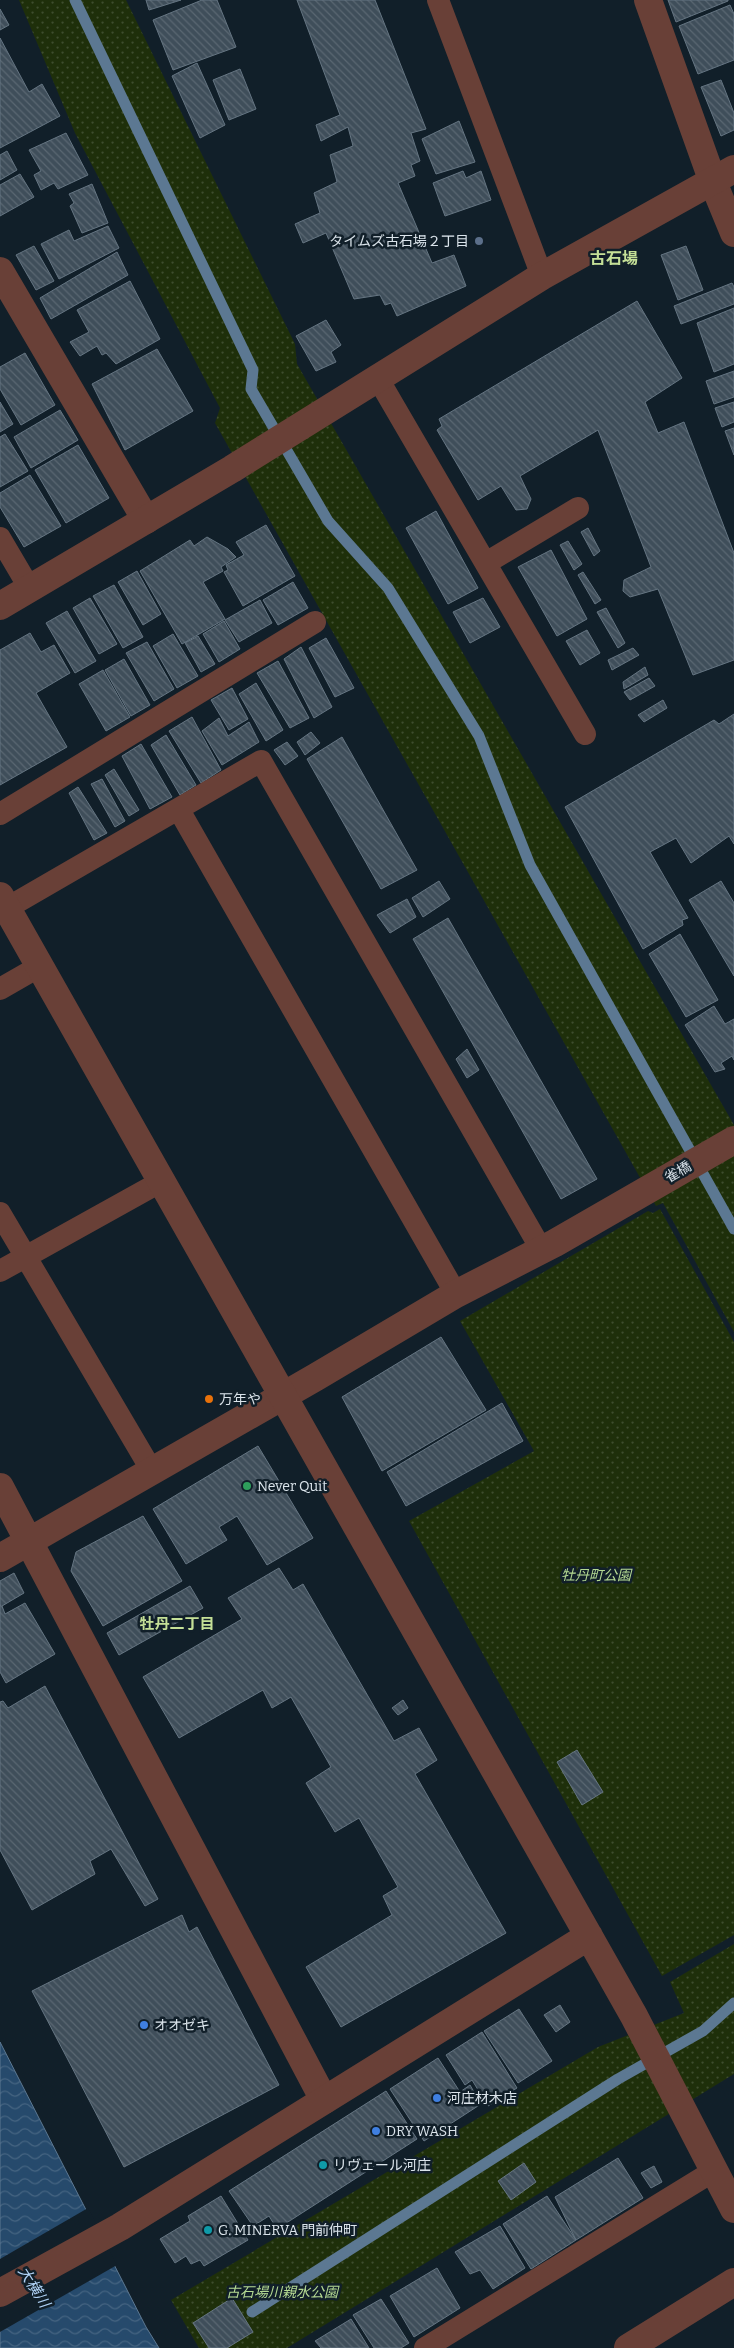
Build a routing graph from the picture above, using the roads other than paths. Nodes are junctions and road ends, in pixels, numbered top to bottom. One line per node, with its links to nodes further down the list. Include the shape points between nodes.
1 (438, 0): 6 (lane)
2 (648, 0): 3 (street)
3 (724, 176): 4 (street); 6 (street)
4 (734, 233)
5 (0, 271): 9 (street)
6 (542, 276): 7 (street)
7 (377, 377): 9 (street); 11 (lane)
8 (578, 508): 11 (lane)
9 (146, 520): 12 (street)
10 (0, 538): 12 (lane)
11 (486, 563): 15 (lane)
12 (30, 589): 13 (street)
13 (0, 606)
14 (315, 622): 17 (lane)
15 (584, 734)
16 (179, 810): 18 (lane); 24 (lane, via 261,761); 27 (lane)
17 (0, 814)
18 (4, 902): 19 (street)
19 (40, 966): 20 (lane); 22 (street)
20 (0, 989)
21 (734, 1140): 24 (street, 雀橋)
22 (162, 1181): 25 (lane); 28 (street)
23 (0, 1213): 25 (lane)
24 (541, 1249): 27 (street, 雀橋)
25 (26, 1257): 26 (lane); 29 (lane)
26 (0, 1271)
27 (456, 1294): 28 (street, 雀橋)
28 (283, 1396): 29 (street, 雀橋); 33 (street)
29 (152, 1470): 31 (street, 雀橋)
30 (0, 1487): 31 (street)
31 (28, 1541): 32 (street, 雀橋); 34 (street)
32 (0, 1558)
33 (589, 1936): 34 (street); 35 (street)
34 (324, 2100): 37 (street, via 112,2231)
35 (727, 2189): 38 (lane)
36 (734, 2282): 39 (street)
37 (0, 2293)
38 (425, 2348)
39 (628, 2348)

